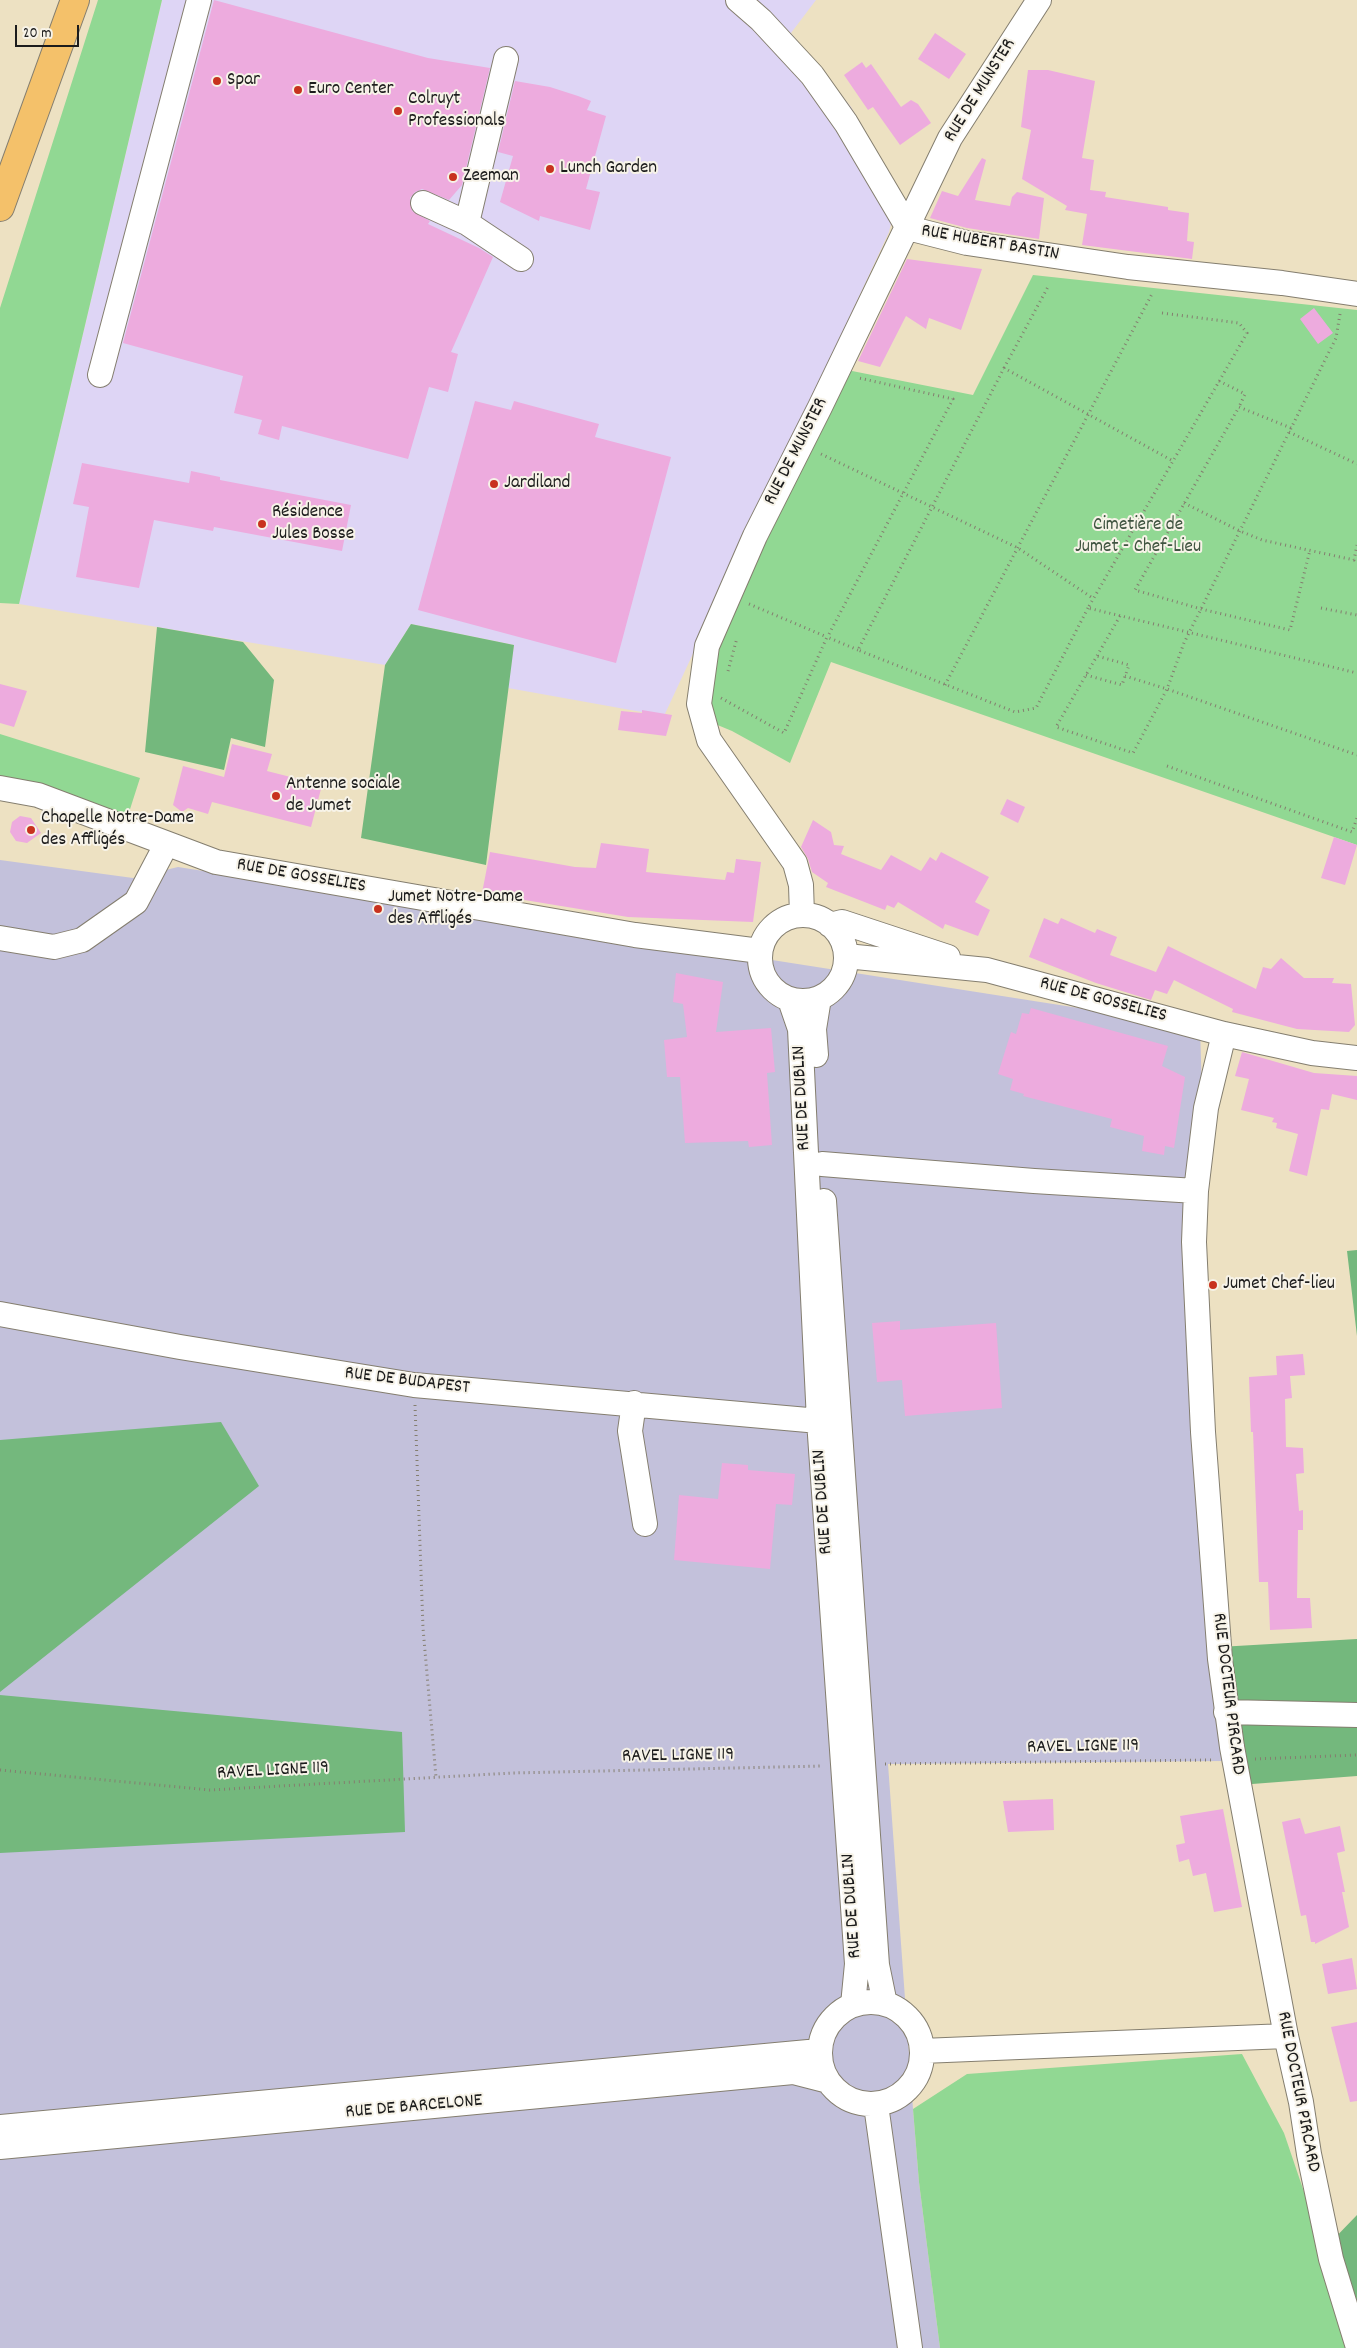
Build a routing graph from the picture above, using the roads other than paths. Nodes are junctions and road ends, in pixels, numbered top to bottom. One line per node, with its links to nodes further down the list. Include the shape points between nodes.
1 (75, 0): 7 (highway)
2 (199, 0): 12 (street)
3 (738, 0): 9 (street, RUE HUBERT BASTIN, via 812,75 846,123)
4 (1039, 0): 9 (street, RUE DE MUNSTER, via 950,138)
5 (506, 59): 8 (street)
6 (424, 204): 8 (street)
7 (0, 207)
8 (467, 222): 10 (street)
9 (908, 228): 11 (street, RUE HUBERT BASTIN, via 967,243); 15 (street, RUE DE MUNSTER, via 755,536 707,646 699,704 709,740 795,863 801,885)
10 (521, 258)
11 (1350, 293)
12 (100, 375)
13 (0, 788): 14 (street, RUE DE GOSSELIES, via 38,795)
14 (166, 845): 17 (street, via 136,902 82,940 54,947); 18 (street, RUE DE GOSSELIES, via 216,862 635,935)
15 (802, 915): 16 (street, via 823,919); 18 (street, via 780,921 769,931)
16 (830, 925): 19 (street, via 843,942); 20 (street, via 842,922)
17 (0, 938)
18 (760, 951): 22 (street, via 762,973 769,986)
19 (846, 956): 20 (street, RUE DE GOSSELIES); 21 (street, via 845,970 838,984)
20 (987, 970): 23 (street, RUE DE GOSSELIES)
21 (819, 998): 22 (street, via 804,1002); 25 (street, RUE DE DUBLIN, via 814,1030)
22 (790, 1000): 29 (street, RUE DE DUBLIN, via 800,1029)
23 (1224, 1034): 24 (street, RUE DE GOSSELIES, via 1312,1053); 26 (street, RUE DOCTEUR PIRCARD, via 1206,1108)
24 (1357, 1058)
25 (822, 1164): 26 (street, via 1034,1182); 33 (street, RUE DE DUBLIN)
26 (1196, 1191): 31 (street, RUE DOCTEUR PIRCARD, via 1194,1242 1203,1432)
27 (0, 1314): 28 (street, RUE DE BUDAPEST, via 200,1351 414,1385)
28 (634, 1403): 29 (street, RUE DE BUDAPEST); 30 (street, via 630,1431)
29 (819, 1421): 33 (street, RUE DE DUBLIN)
30 (645, 1524)
31 (1226, 1712): 32 (street); 36 (street, RUE DOCTEUR PIRCARD)
32 (1357, 1715)
33 (853, 1765): 34 (street, RUE DE DUBLIN, via 877,1965); 35 (street, RUE DE DUBLIN, via 857,1964)
34 (885, 2004): 35 (street, via 868,2002); 38 (street, via 899,2010 911,2021 919,2035)
35 (853, 2005): 37 (street, via 829,2023 822,2036)
36 (1286, 2036): 38 (street); 43 (street, RUE DOCTEUR PIRCARD, via 1331,2258)
37 (820, 2051): 39 (street, via 821,2066); 41 (street, RUE DE BARCELONE)
38 (922, 2051): 40 (street, via 921,2066 905,2092)
39 (828, 2081): 40 (street, via 849,2100); 42 (street, RUE DE BARCELONE, via 793,2072)
40 (876, 2105): 44 (street)
41 (0, 2127)
42 (0, 2147)
43 (1357, 2344)
44 (910, 2348)

